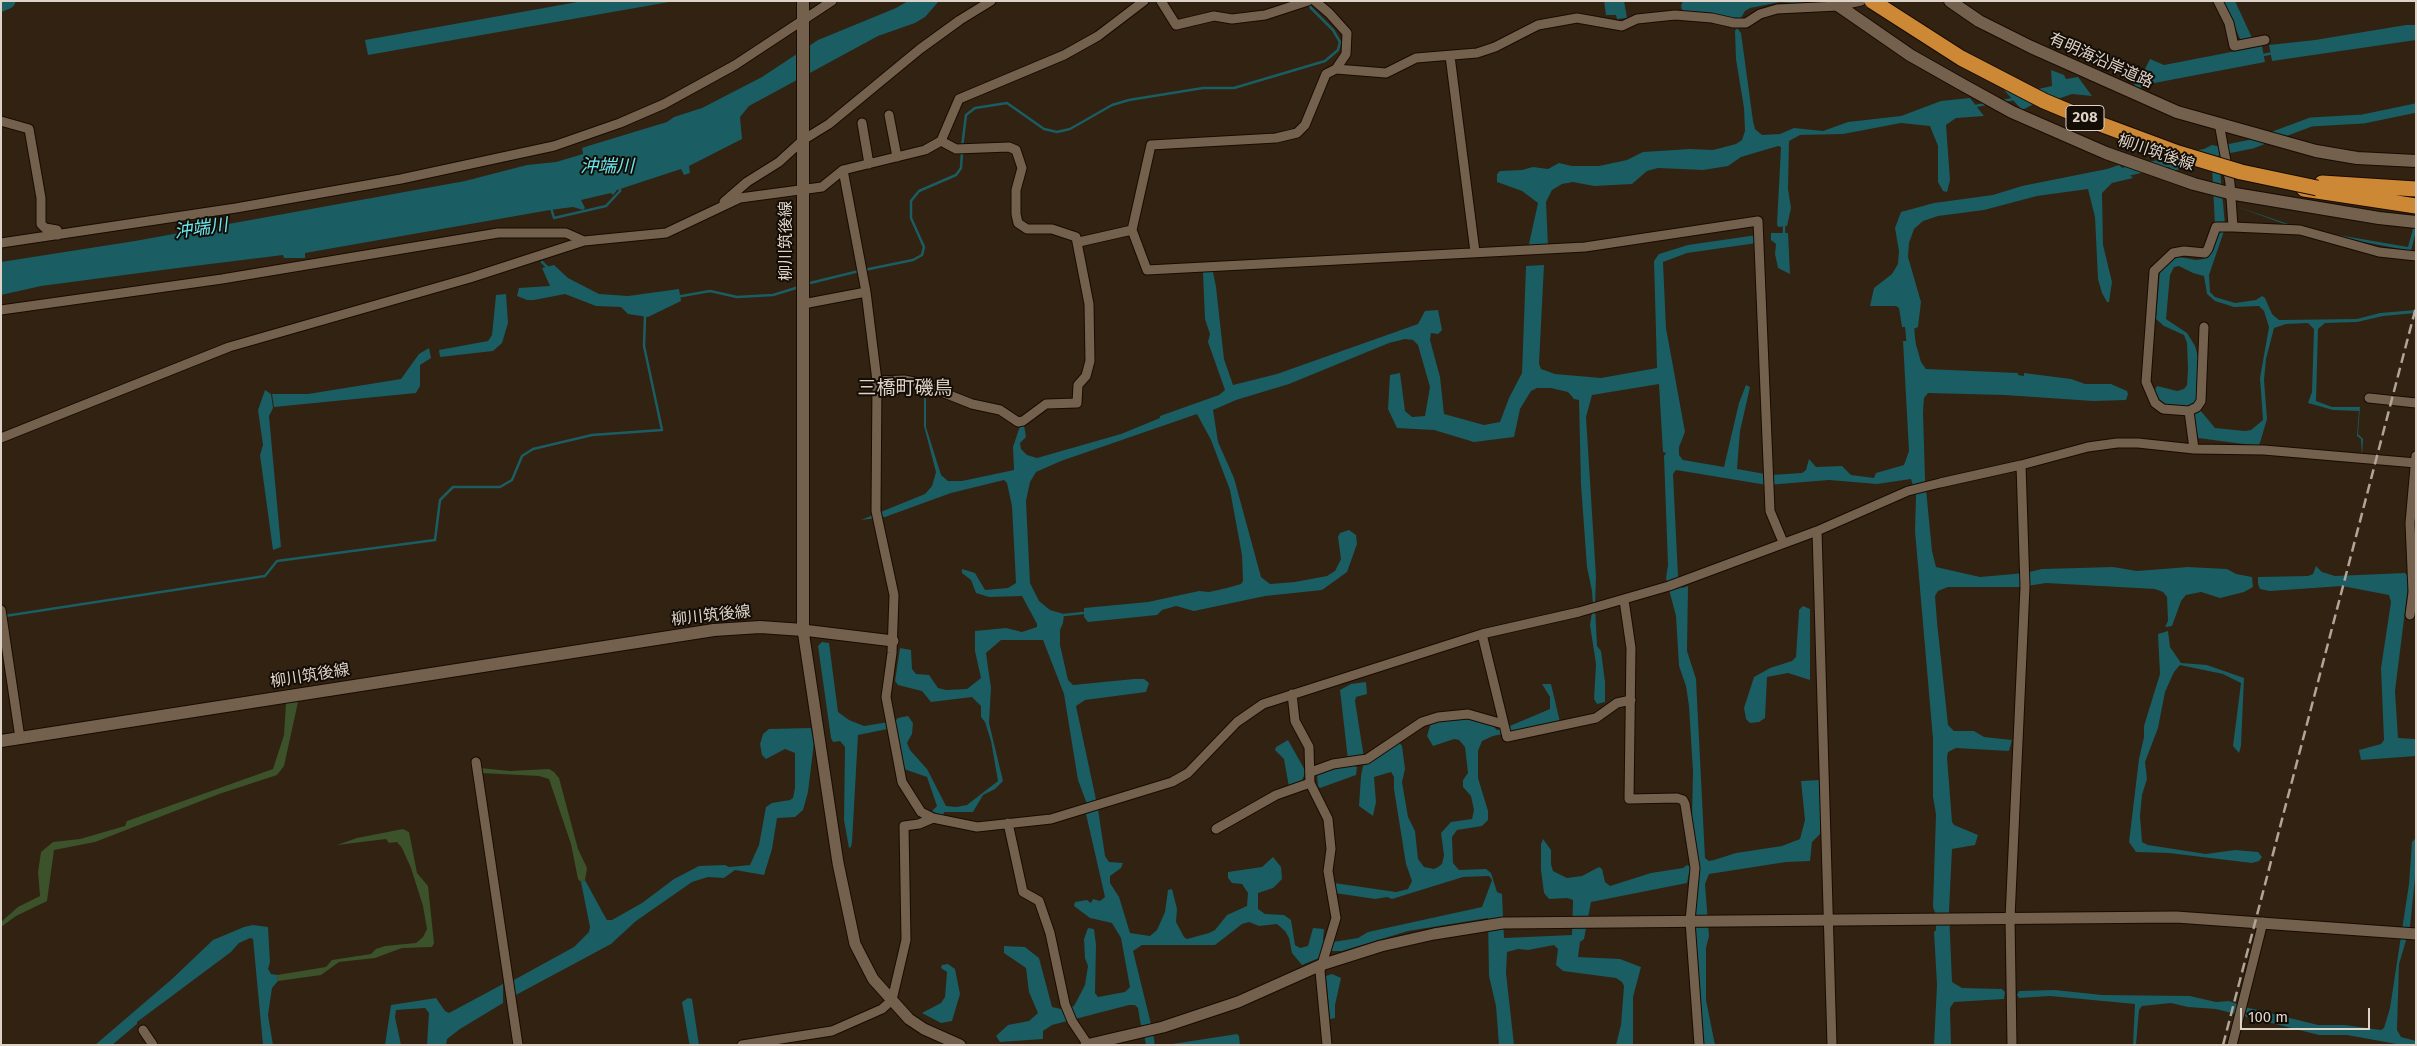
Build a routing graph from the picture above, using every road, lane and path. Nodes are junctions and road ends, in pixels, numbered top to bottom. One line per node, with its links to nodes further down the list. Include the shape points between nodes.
1 (803, 1): 14 (main road, 柳川筑後線)
2 (832, 1): 14 (street)
3 (990, 1): 22 (street, via 920,49 829,124)
4 (1144, 1): 23 (street, via 1098,36 1064,55 959,99)
5 (1161, 1): 12 (street, via 1176,25 1214,16 1232,19 1265,15)
6 (1315, 1): 17 (street, via 1347,33 1346,54)
7 (1861, 1): 13 (street)
8 (1872, 1): 28 (highway, 208, bridge, via 1961,58 2044,101 2130,137)
9 (1879, 1): 29 (highway, 208, via 1964,54 2020,84 2094,117 2234,164)
10 (1950, 1): 21 (main road, 有明海沿岸道路, via 1979,21 2080,71 2177,112)
11 (2218, 1): 15 (street, via 2229,23 2234,46)
12 (1304, 2)
13 (1835, 4): 16 (street, via 1777,9 1746,23 1734,24 1712,18 1675,15 1637,19 1622,26 1576,18 1538,25 1477,53); 32 (main road, 柳川筑後線, via 1910,55 2012,112 2106,153)
14 (804, 25): 22 (main road, 柳川筑後線); 40 (street, via 664,104 554,146 401,180)
15 (2265, 40)
16 (1450, 56): 17 (street, via 1416,58 1386,73); 44 (street)
17 (1336, 69): 39 (street, via 1326,74 1305,125 1296,133 1276,138 1151,145)
18 (889, 115): 24 (street)
19 (1, 121): 40 (street, via 29,129 41,198 41,224 57,230)
20 (862, 123): 26 (street)
21 (2219, 123): 25 (main road, 有明海沿岸道路, via 2286,143 2358,158); 32 (street)
22 (803, 135): 31 (main road, 柳川筑後線); 36 (street, via 779,162 747,182)
23 (941, 141): 24 (street, via 925,150); 42 (street, via 956,149 1016,150 1022,168 1016,190 1018,223 1027,229 1069,233 1076,236)
24 (897, 157): 26 (street)
25 (2411, 160)
26 (869, 164): 27 (street)
27 (843, 170): 31 (street, via 822,187); 47 (street)
28 (2241, 172): 34 (highway, 208, bridge, via 2318,188); 35 (highway, bridge, via 2304,189)
29 (2318, 183): 30 (highway); 33 (highway, 208)
30 (2416, 189)
31 (803, 190): 36 (street, via 740,198); 46 (main road, 柳川筑後線)
32 (2230, 193): 37 (main road, 柳川筑後線); 38 (street)
33 (2416, 196)
34 (2416, 201)
35 (2416, 206)
36 (717, 208): 41 (street, via 666,233)
37 (2412, 222)
38 (2233, 227): 45 (street, via 2300,230 2379,252); 53 (street, via 2216,227 2205,253 2173,253 2154,271 2146,382 2155,403 2163,409)
39 (1132, 230): 42 (street); 44 (street, via 1145,268 1151,271)
40 (58, 236): 43 (street)
41 (584, 241): 48 (street, via 566,233 498,233 222,279); 54 (street, via 451,284 229,347)
42 (1078, 242): 50 (street, via 1091,332 1090,361 1086,376 1078,385 1077,403 1046,404 1018,422 1000,410 972,404 919,383)
43 (1, 243)
44 (1475, 252): 59 (street, via 1585,247 1758,221 1770,511)
45 (2416, 256)
46 (803, 292): 47 (street); 64 (main road, 柳川筑後線)
47 (866, 292): 50 (street)
48 (1, 310)
49 (2204, 327): 53 (street, via 2201,401)
50 (877, 381): 66 (street, via 876,511 894,596)
51 (2369, 398): 52 (street)
52 (2416, 404)
53 (2189, 411): 55 (street)
54 (1, 438)
55 (2194, 449): 56 (street, via 2264,450); 57 (street, via 2117,443 2088,447)
56 (2416, 461): 60 (street, via 2410,523)
57 (2021, 465): 58 (street, via 1908,491); 78 (street, via 2024,587)
58 (1816, 531): 59 (street); 79 (street)
59 (1783, 542): 61 (street, via 1693,578)
60 (2414, 591): 63 (street)
61 (1624, 600): 65 (street); 68 (street, via 1631,648)
62 (1, 610): 70 (street)
63 (2410, 615)
64 (803, 630): 66 (street); 70 (main road, 柳川筑後線, via 760,627 714,630); 84 (street, via 851,929 866,968)
65 (1482, 634): 67 (street); 69 (street)
66 (893, 641): 75 (street, via 886,697 902,782 921,812)
67 (1292, 694): 73 (street, via 1295,721 1309,747); 76 (street, via 1263,704 1237,722 1188,773 1172,782 1051,819)
68 (1631, 700): 69 (street, via 1596,718 1507,737); 80 (street, via 1629,799 1683,800 1695,868)
69 (1503, 724): 73 (street, via 1468,714 1438,717 1422,722 1367,760 1333,764)
70 (20, 738): 71 (main road, 柳川筑後線)
71 (1, 741)
72 (476, 762): 87 (street)
73 (1311, 772): 74 (street)
74 (1310, 783): 77 (street, via 1276,795); 83 (street, via 1328,819 1331,849 1328,871 1336,918)
75 (933, 818): 76 (street, via 977,827); 84 (street, via 904,826 906,940)
76 (1008, 823): 90 (street, via 1023,892 1039,901 1050,933 1067,1008)
77 (1216, 829)
78 (2010, 918): 79 (street); 81 (street, via 2176,917); 94 (street)
79 (1827, 920): 80 (street); 93 (street)
80 (1690, 921): 83 (street, via 1503,923 1381,946); 92 (street)
81 (2263, 922): 82 (street); 95 (street)
82 (2416, 934)
83 (1321, 965): 90 (street, via 1238,1002 1163,1027); 91 (street)
84 (892, 1000): 88 (street, via 882,1009 832,1031); 89 (street, via 909,1019 924,1029)
85 (144, 1030): 86 (street)
86 (152, 1045)
87 (518, 1045)
88 (742, 1045)
89 (960, 1045)
90 (1088, 1045)
91 (1327, 1045)
92 (1699, 1045)
93 (1832, 1045)
94 (2012, 1045)
95 (2232, 1045)

